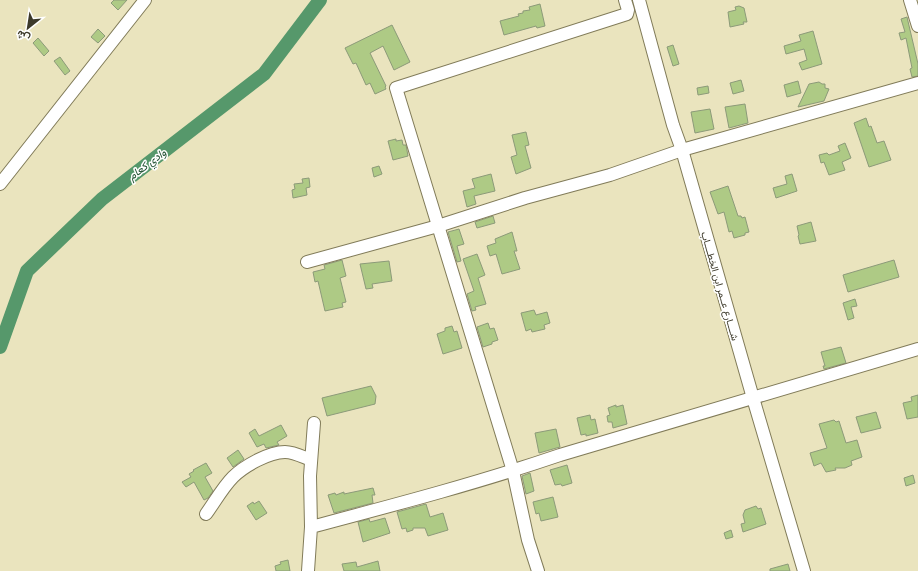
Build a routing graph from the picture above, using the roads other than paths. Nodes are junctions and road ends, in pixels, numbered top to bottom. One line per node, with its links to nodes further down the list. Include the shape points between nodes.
1 (145, 0): 8 (street)
2 (625, 0): 9 (street, via 628,10 626,14 396,88)
3 (639, 0): 7 (street, شــــارع عــمر ابن الخطــــاب)
4 (910, 0): 5 (street)
5 (918, 26)
6 (918, 83): 7 (street)
7 (682, 150): 9 (street, via 610,175 525,198); 12 (street, شــــارع عــمر ابن الخطــــاب)
8 (0, 184)
9 (438, 226): 10 (street); 15 (street)
10 (307, 262)
11 (918, 349): 12 (street)
12 (752, 398): 15 (street); 20 (street, شــــارع عــمر ابن الخطــــاب)
13 (314, 422): 14 (street)
14 (312, 460): 16 (street, via 285,452 254,462 233,477); 17 (street)
15 (513, 471): 17 (street); 19 (street, via 528,540)
16 (206, 514)
17 (311, 527): 18 (street)
18 (308, 571)
19 (538, 571)
20 (804, 571)

